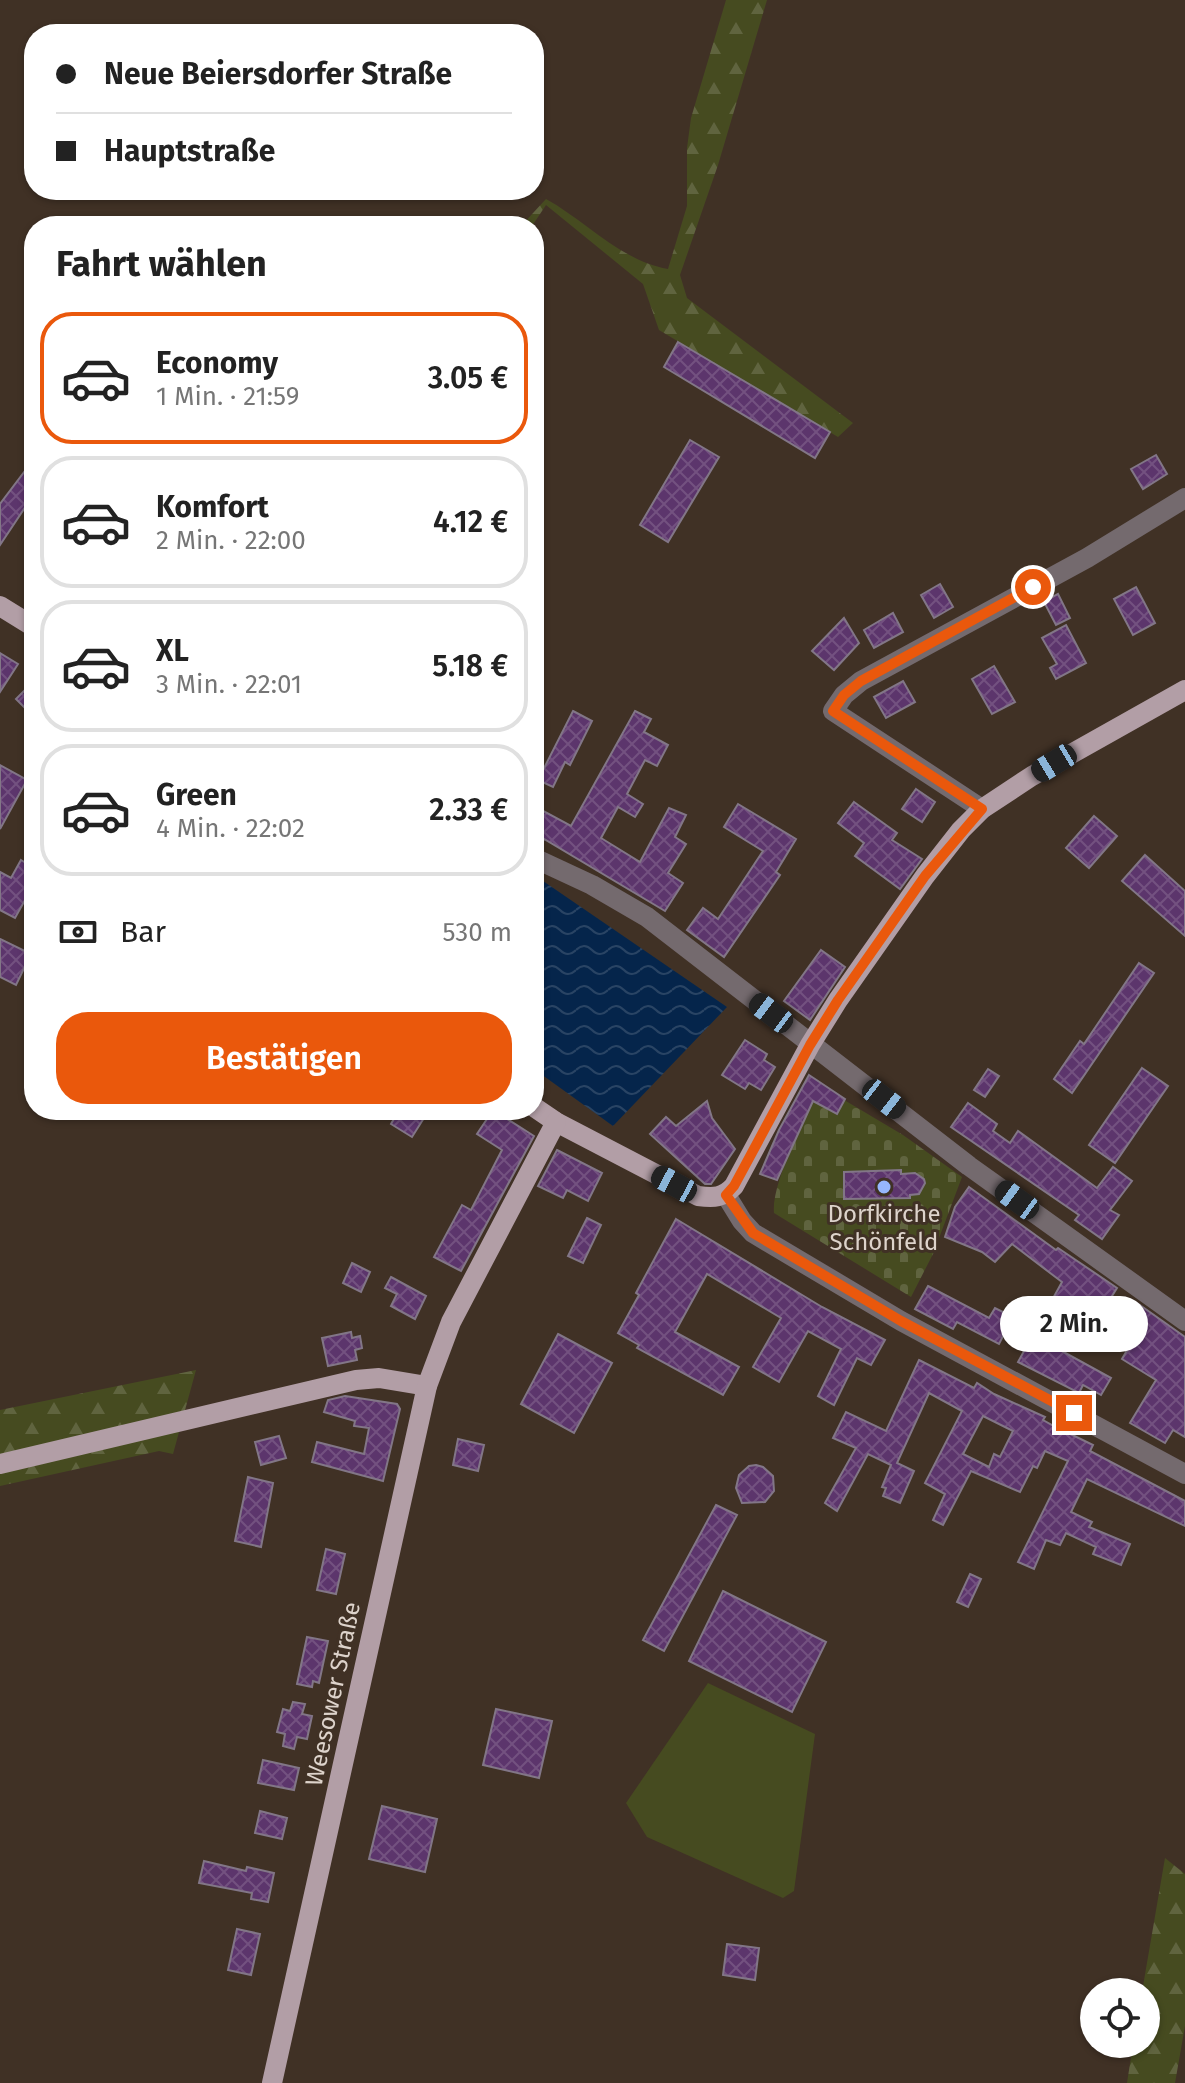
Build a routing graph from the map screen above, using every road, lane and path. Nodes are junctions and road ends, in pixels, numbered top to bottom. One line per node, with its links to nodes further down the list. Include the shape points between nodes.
1 (1185, 498): 5 (street, via 1087,558 861,681 833,711)
2 (0, 606): 3 (main road)
3 (24, 621)
4 (1185, 690): 5 (main road)
5 (982, 809): 7 (main road, via 925,876)
6 (544, 863): 7 (street, via 647,917)
7 (810, 1045): 10 (main road); 11 (street)
8 (544, 1114): 9 (main road)
9 (556, 1122): 10 (main road, via 698,1196); 12 (main road, Weesower Straße, via 451,1322)
10 (726, 1195): 14 (street, via 753,1233 901,1321)
11 (1185, 1321)
12 (427, 1386): 13 (main road, via 356,1380); 15 (main road, Weesower Straße)
13 (0, 1464)
14 (1185, 1474)
15 (272, 2083)

